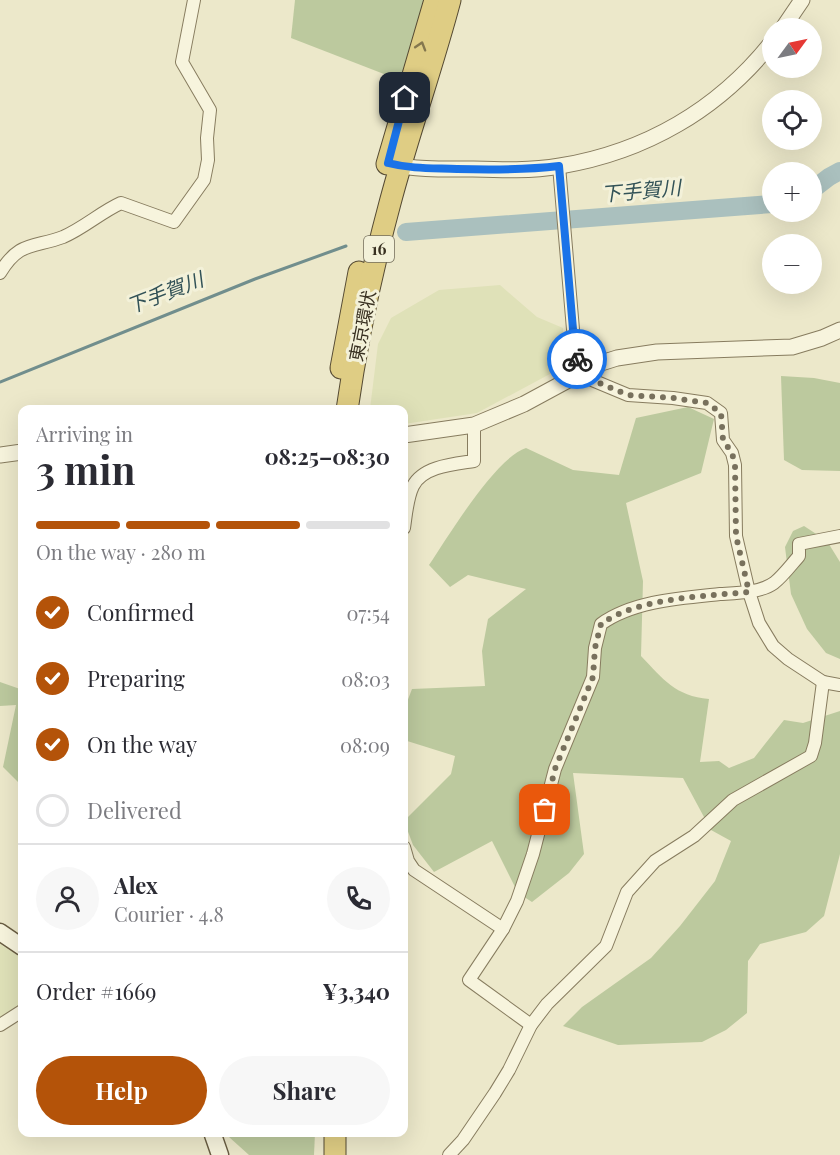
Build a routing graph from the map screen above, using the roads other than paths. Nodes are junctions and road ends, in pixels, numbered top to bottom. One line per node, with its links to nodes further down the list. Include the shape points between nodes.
1 (194, 0): 9 (street, via 182,62 210,110 208,160 198,189 174,222 121,203 64,236 23,247)
2 (435, 0): 7 (highway, 東京環状 / 16, one-way to 2)
3 (450, 0): 7 (highway, 東京環状 / 16, via 436,54)
4 (802, 0): 5 (street)
5 (790, 18)
6 (762, 54): 8 (street, via 721,96 670,130 615,154)
7 (394, 165): 8 (street, via 522,170); 12 (highway, 東京環状 / 16, via 358,276); 13 (highway, 東京環状 / 16)
8 (559, 166): 11 (street)
9 (0, 273)
10 (840, 330): 11 (street, via 792,347 657,352 617,358)
11 (580, 375): 14 (street); 20 (street, via 628,395 707,403 721,413 723,440 735,465 736,536)
12 (336, 405)
13 (348, 405)
14 (474, 425): 15 (street); 18 (street, via 474,461 426,473 414,484)
15 (408, 434)
16 (18, 453): 17 (street)
17 (0, 455)
18 (408, 510)
19 (840, 536): 20 (street, via 799,544 800,556 773,584)
20 (749, 592): 21 (street, via 759,623 773,646); 24 (street, via 640,607 614,614 601,624 593,677 555,769 533,854)
21 (823, 682): 22 (street); 29 (street, via 811,756 734,800 694,836 656,861 627,892 606,946)
22 (840, 685)
23 (408, 861): 24 (street, via 414,870)
24 (503, 929): 29 (street, via 469,980)
25 (0, 932): 26 (main road)
26 (18, 944)
27 (18, 1014): 28 (street)
28 (0, 1025)
29 (531, 1025): 36 (street, via 495,1093)
30 (214, 1137): 33 (main road)
31 (323, 1137): 34 (highway)
32 (335, 1137): 35 (highway)
33 (220, 1155)
34 (323, 1155)
35 (335, 1155)
36 (449, 1155)

